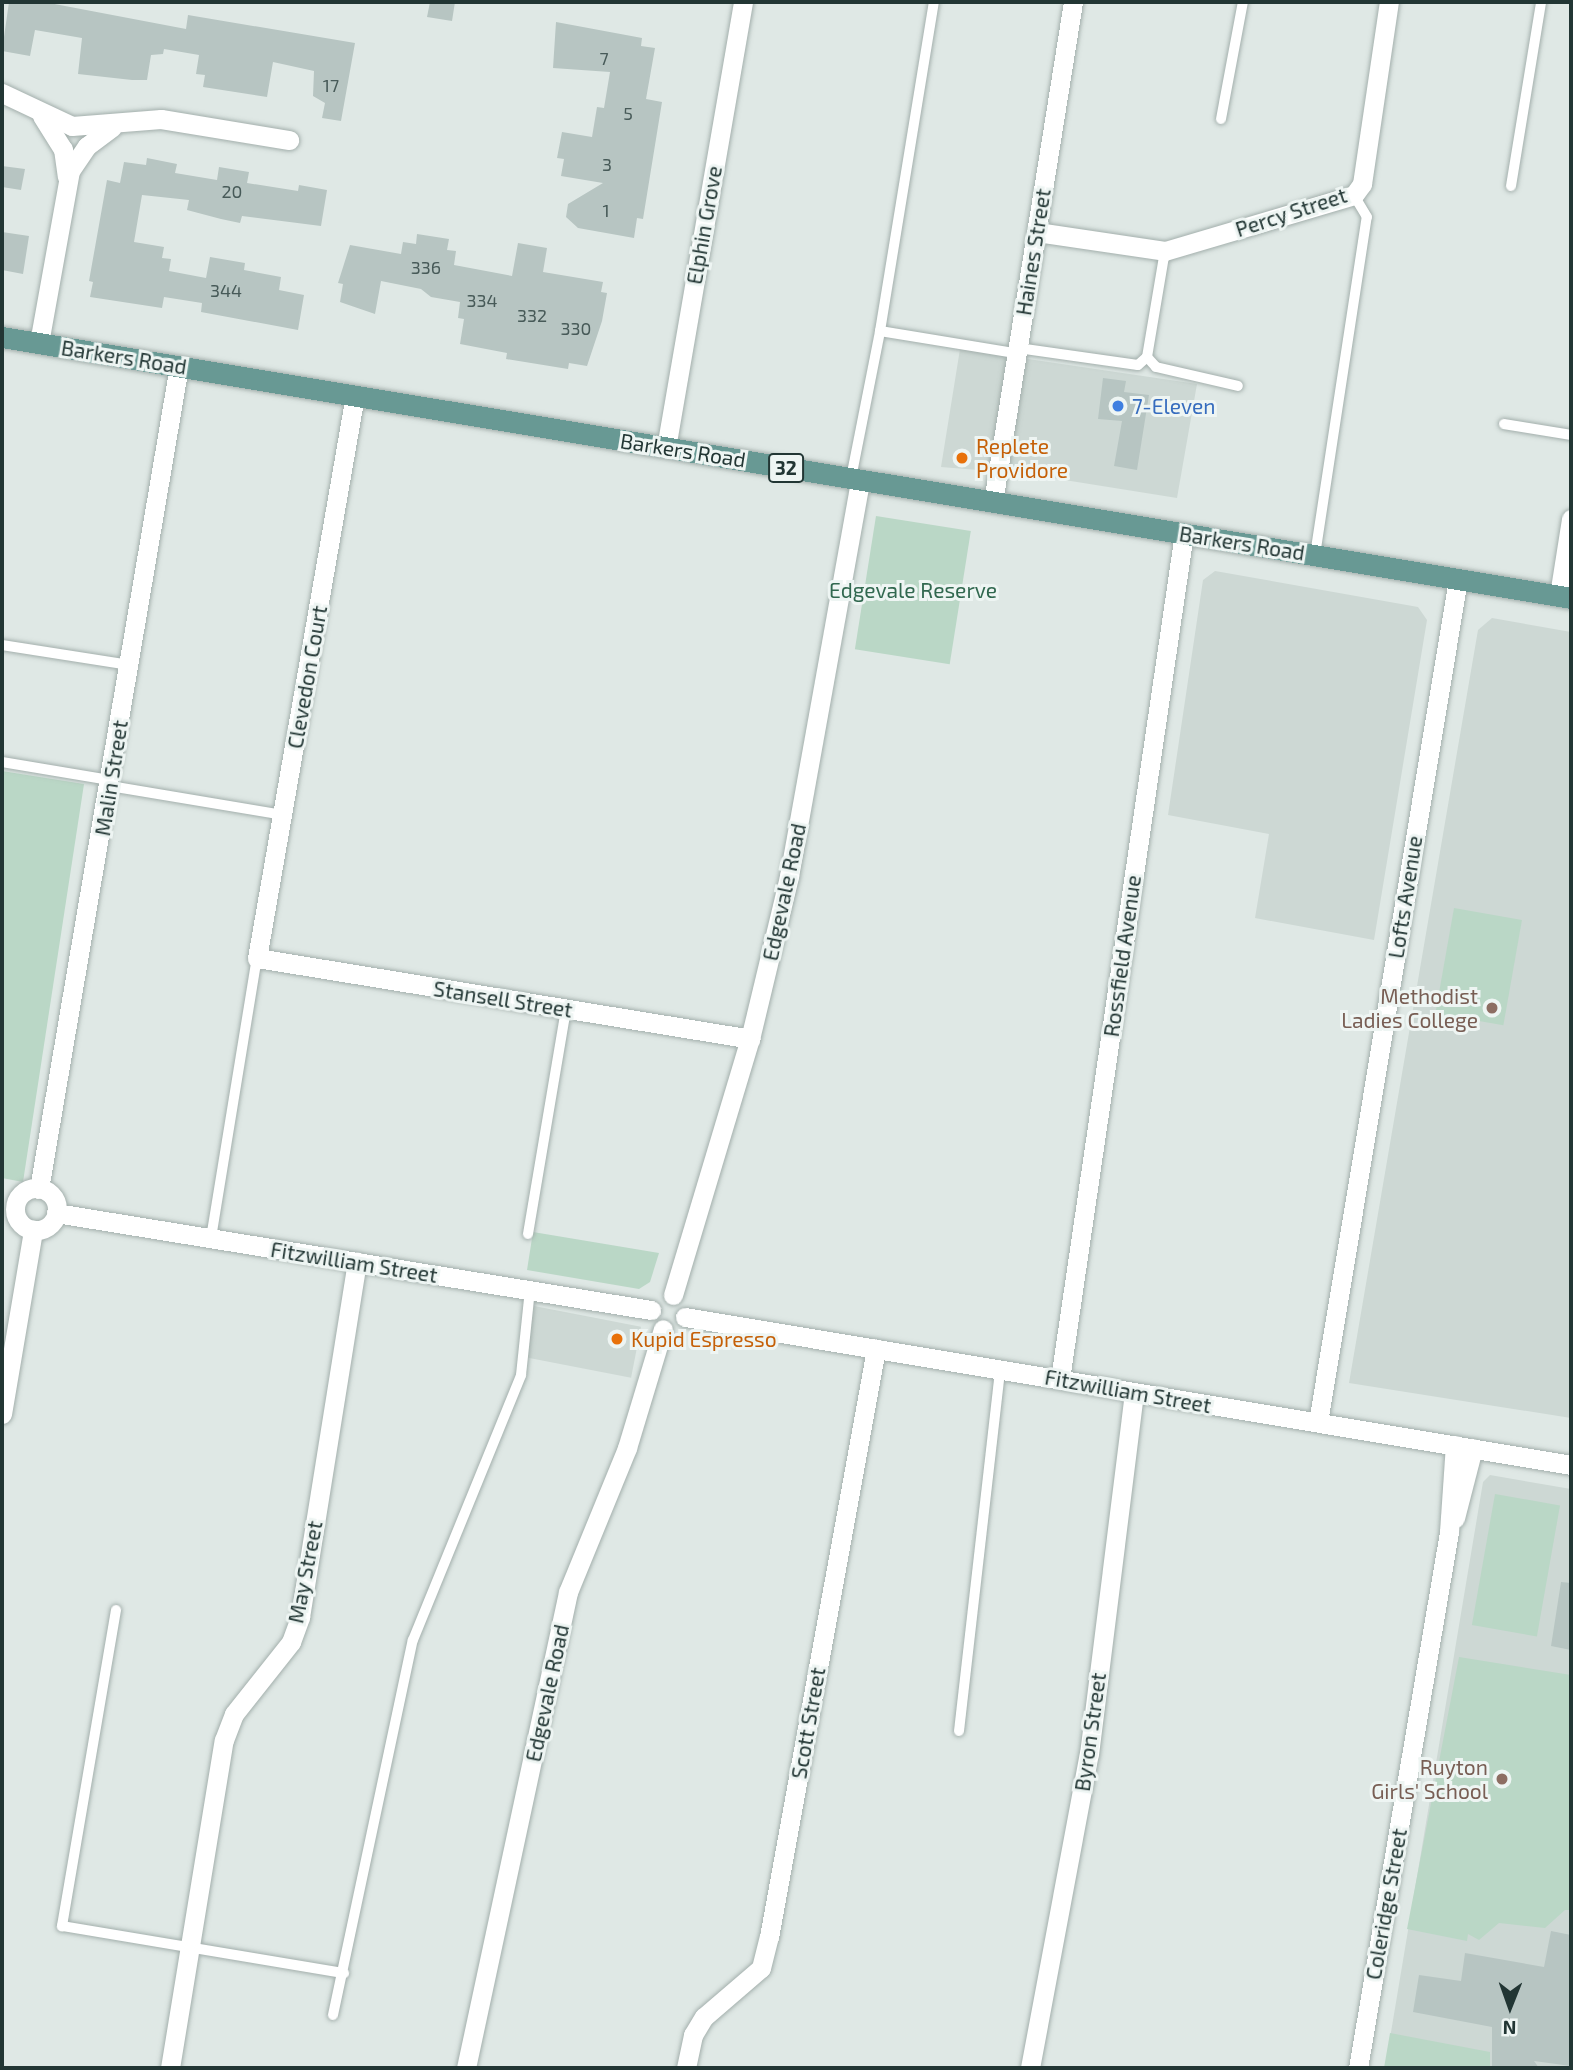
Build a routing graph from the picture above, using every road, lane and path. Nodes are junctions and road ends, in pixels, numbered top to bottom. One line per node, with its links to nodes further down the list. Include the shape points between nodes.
1 (743, 2): 27 (street, Elphin Grove)
2 (934, 2): 17 (lane)
3 (1073, 2): 15 (street, Haines Street)
4 (1243, 2): 9 (lane)
5 (1389, 2): 14 (street, Percy Street, via 1362,184)
6 (1541, 2): 13 (lane)
7 (2, 93): 8 (street)
8 (36, 111): 10 (street, via 72,126); 12 (street, via 63,149)
9 (1221, 119)
10 (121, 123): 11 (street, via 161,119); 12 (street, via 86,146)
11 (289, 140)
12 (67, 181): 19 (street)
13 (1511, 186)
14 (1354, 195): 16 (street, Percy Street); 32 (lane, via 1367,217)
15 (1037, 232): 16 (street, Percy Street); 20 (street, Haines Street)
16 (1165, 251): 21 (lane)
17 (880, 331): 20 (lane); 28 (lane)
18 (2, 337): 19 (main road, Barkers Road / 32)
19 (39, 343): 22 (main road, Barkers Road / 32)
20 (1016, 350): 21 (lane, via 1138,365); 29 (street, Haines Street)
21 (1147, 358): 23 (lane, via 1156,367)
22 (179, 366): 24 (main road, Barkers Road / 32); 36 (street, Malin Street)
23 (1238, 386)
24 (355, 396): 27 (main road, Barkers Road / 32); 39 (street, Clevedon Court)
25 (1504, 424): 26 (lane)
26 (1571, 435)
27 (666, 448): 28 (main road, Barkers Road / 32)
28 (855, 479): 29 (main road, Barkers Road / 32); 42 (street, Edgevale Road, via 789,876)
29 (993, 502): 31 (main road, Barkers Road / 32)
30 (1571, 519): 34 (street)
31 (1184, 533): 32 (main road, Barkers Road / 32); 57 (street, Rossfield Avenue)
32 (1315, 555): 33 (main road, Barkers Road / 32)
33 (1458, 579): 34 (main road, Barkers Road / 32); 60 (street, Lofts Avenue)
34 (1565, 597)
35 (2, 645): 36 (lane)
36 (129, 666): 38 (street, Malin Street)
37 (2, 762): 38 (lane)
38 (110, 783): 39 (lane); 43 (street, Malin Street)
39 (284, 815): 40 (street, Clevedon Court)
40 (257, 958): 41 (street, Stansell Street); 48 (lane)
41 (566, 1009): 42 (street, Stansell Street); 47 (lane)
42 (750, 1039): 51 (street, Edgevale Road)
43 (39, 1189): 44 (street, via 21,1194); 45 (street, via 52,1195)
44 (8, 1206): 46 (street, via 20,1223)
45 (56, 1213): 46 (street, via 49,1226); 48 (street, Fitzwilliam Street)
46 (33, 1230): 59 (street)
47 (528, 1234)
48 (211, 1238): 49 (street, Fitzwilliam Street)
49 (357, 1262): 50 (street, Fitzwilliam Street); 65 (street, May Street, via 300,1617 291,1642 234,1714 224,1740)
50 (530, 1290): 52 (street, Fitzwilliam Street); 66 (lane, via 521,1375 413,1640)
51 (673, 1296): 52 (street, via 657,1299); 53 (street, via 683,1303)
52 (651, 1310): 54 (street, via 653,1321)
53 (685, 1317): 54 (street, via 678,1327); 55 (street, Fitzwilliam Street)
54 (663, 1329): 69 (street, Edgevale Road, via 627,1448 568,1592)
55 (876, 1349): 56 (street, Fitzwilliam Street); 70 (street, Scott Street, via 761,1968 704,2017 693,2035)
56 (1000, 1370): 57 (street, Fitzwilliam Street); 64 (lane)
57 (1060, 1379): 58 (street, Fitzwilliam Street)
58 (1135, 1393): 60 (street, Fitzwilliam Street); 71 (street, Byron Street, via 1089,1754)
59 (2, 1414)
60 (1318, 1422): 61 (street, Fitzwilliam Street)
61 (1464, 1447): 62 (street, Fitzwilliam Street); 72 (street, Coleridge Street)
62 (1571, 1465)
63 (116, 1610): 65 (lane, via 62,1926)
64 (959, 1731)
65 (191, 1948): 66 (lane); 68 (street, May Street)
66 (344, 1973): 67 (lane)
67 (334, 2015)
68 (170, 2068)
69 (466, 2068)
70 (686, 2068)
71 (1030, 2068)
72 (1359, 2068)

